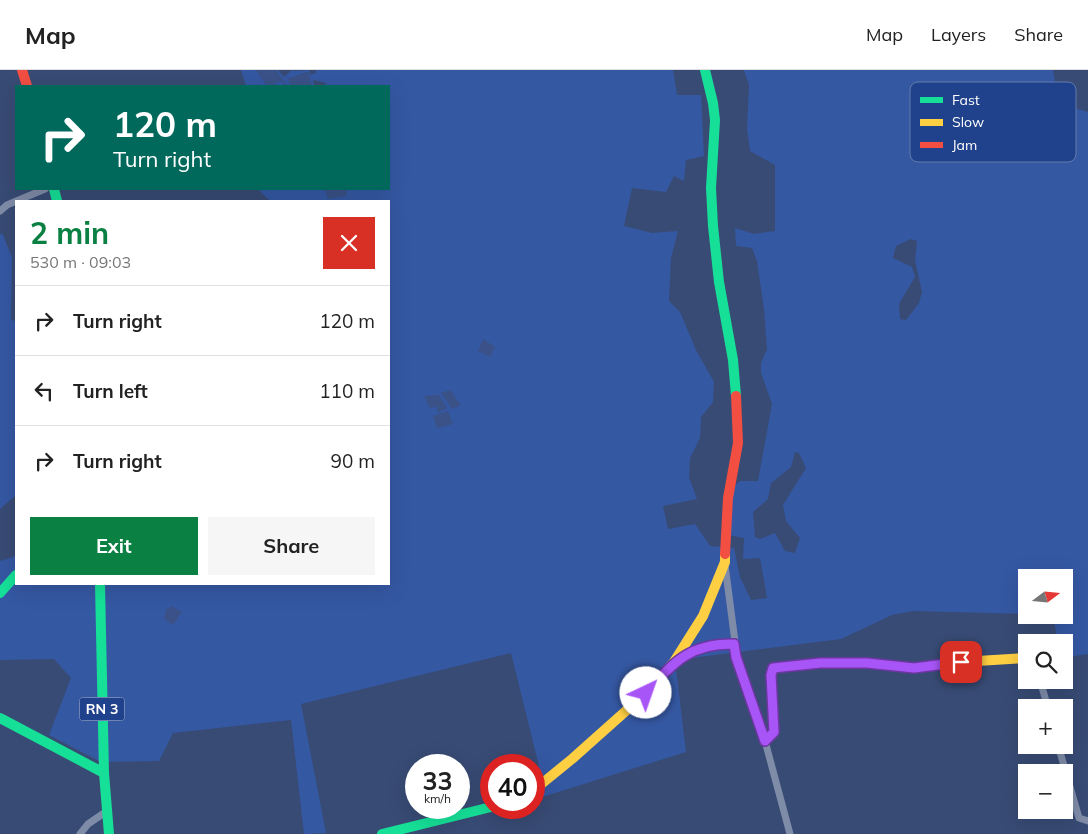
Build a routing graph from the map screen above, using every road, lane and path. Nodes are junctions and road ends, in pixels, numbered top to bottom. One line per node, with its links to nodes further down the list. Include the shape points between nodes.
1 (22, 70): 3 (street)
2 (705, 70): 8 (street, via 715,120 711,188 717,268 733,360 738,418 738,443 728,498)
3 (27, 85)
4 (43, 190): 5 (street)
5 (19, 200)
6 (15, 202): 7 (street)
7 (0, 211)
8 (725, 562): 12 (street); 14 (street, via 703,616)
9 (15, 576): 11 (street)
10 (100, 585): 18 (street, RN 3)
11 (0, 593)
12 (734, 644): 14 (street, via 702,647); 16 (street)
13 (1018, 658): 16 (street, via 914,668 867,663 773,668 774,732)
14 (674, 662): 19 (street, via 646,693)
15 (0, 718): 18 (street)
16 (765, 741): 26 (street)
17 (1061, 754): 22 (street, via 1079,818)
18 (104, 773): 21 (street, RN 3)
19 (545, 781)
20 (480, 810): 25 (street)
21 (107, 811): 23 (street); 24 (street, RN 3)
22 (1088, 821)
23 (80, 834)
24 (109, 834)
25 (382, 834)
26 (790, 834)

